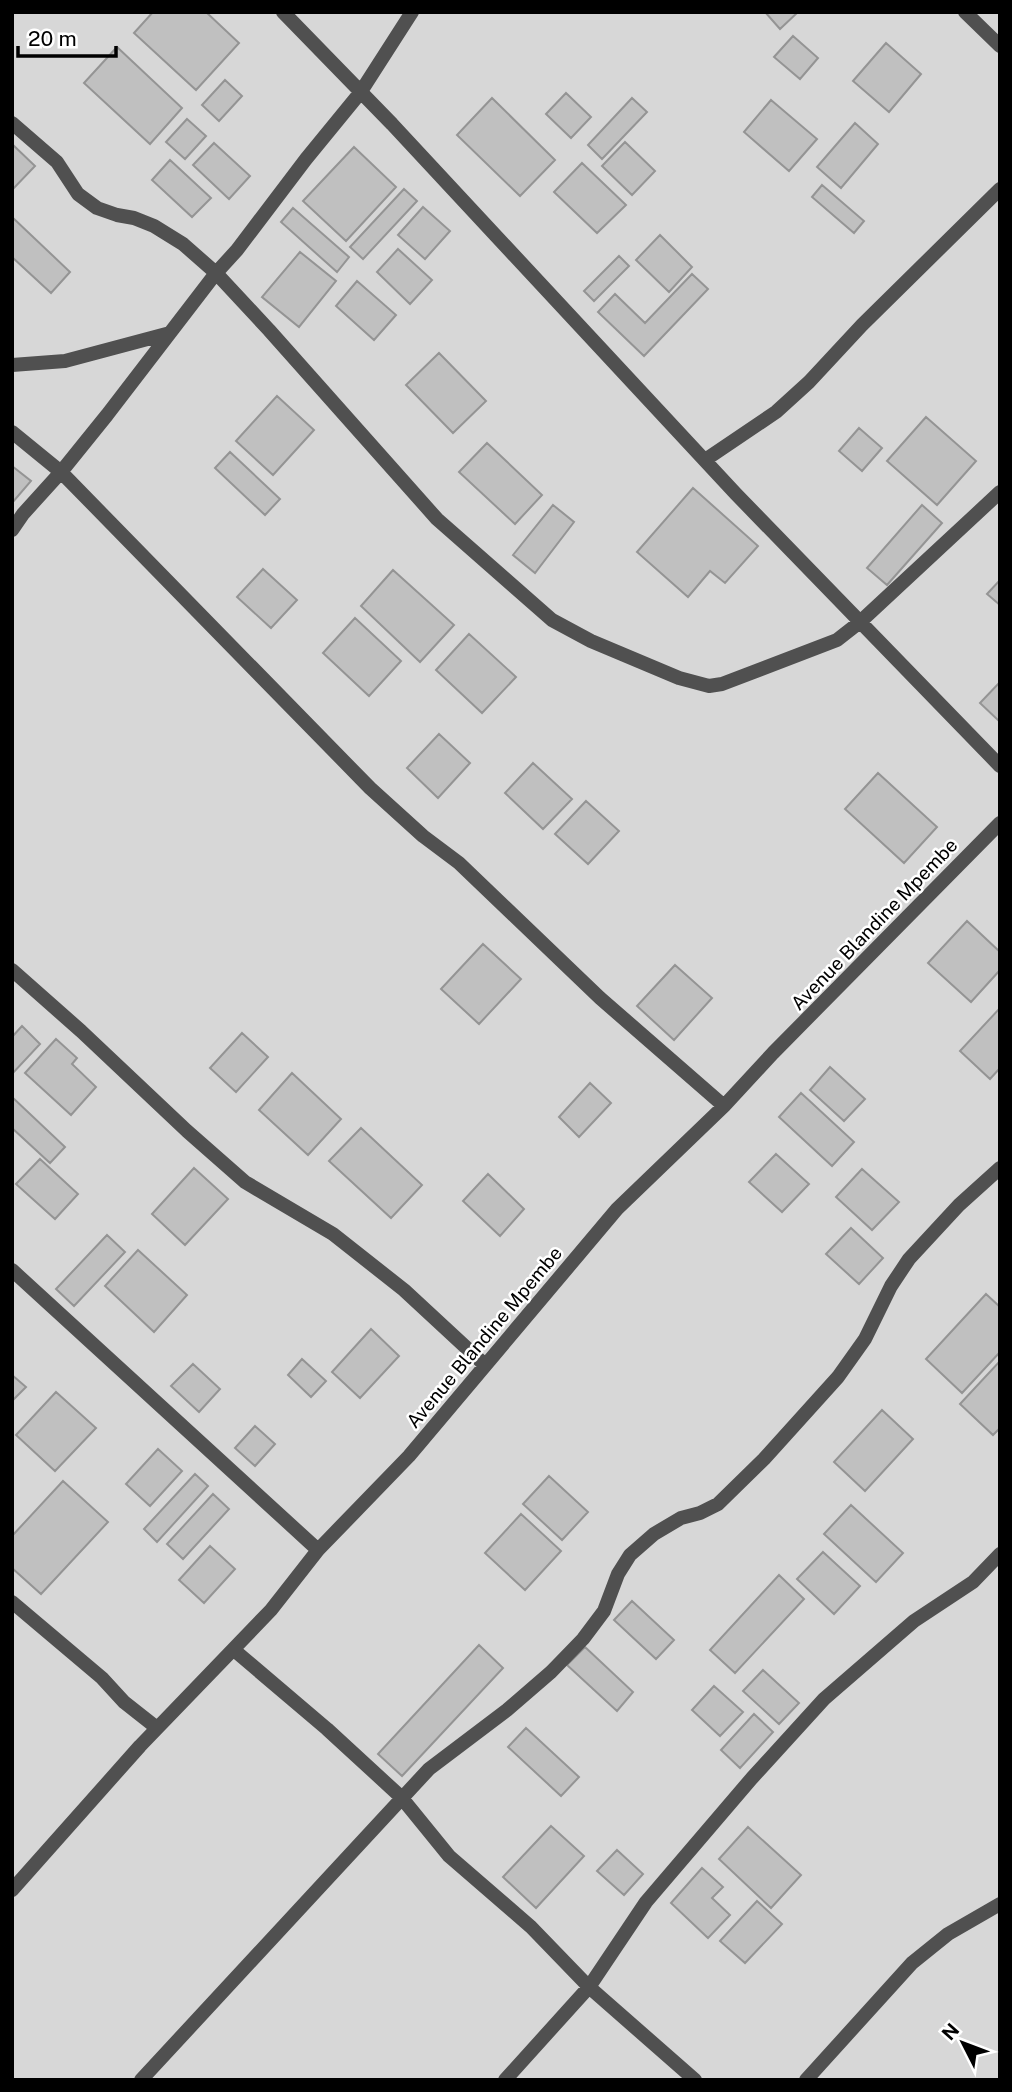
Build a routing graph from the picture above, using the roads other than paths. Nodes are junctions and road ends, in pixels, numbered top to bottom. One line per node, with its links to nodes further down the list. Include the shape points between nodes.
1 (283, 12): 5 (street)
2 (412, 12): 5 (street)
3 (965, 12): 4 (street)
4 (1000, 46)
5 (360, 93): 8 (street); 12 (street)
6 (12, 123): 8 (street, via 57,162 78,194 97,208 155,226)
7 (1000, 189): 12 (street, via 776,412)
8 (216, 273): 9 (street); 16 (street, via 437,519 552,620 591,642 709,686 837,640)
9 (170, 333): 10 (street, via 65,361); 13 (street)
10 (12, 365)
11 (12, 432): 13 (street)
12 (705, 460): 16 (street)
13 (61, 472): 15 (street); 20 (street, via 370,788 459,863 600,998)
14 (1000, 492): 16 (street)
15 (12, 530)
16 (860, 622): 17 (street)
17 (1000, 766)
18 (1000, 822): 20 (street, Avenue Blandine Mpembe)
19 (12, 970): 23 (street, via 245,1182 333,1234 404,1290)
20 (724, 1106): 23 (street, Avenue Blandine Mpembe, via 617,1209)
21 (1000, 1168): 29 (street, via 909,1259 865,1339 838,1377 764,1459 718,1504 681,1518 630,1555 604,1611 583,1639 551,1672 429,1769)
22 (12, 1270): 24 (street)
23 (485, 1365): 24 (street, Avenue Blandine Mpembe, via 409,1456)
24 (318, 1550): 27 (street, Avenue Blandine Mpembe)
25 (1000, 1554): 32 (street, via 973,1582 914,1621 824,1699 646,1902)
26 (12, 1602): 28 (street)
27 (234, 1650): 28 (street, Avenue Blandine Mpembe); 29 (street)
28 (157, 1728): 30 (street, Avenue Blandine Mpembe)
29 (401, 1797): 32 (street, via 449,1856 531,1927); 33 (street)
30 (14, 1883)
31 (1000, 1904): 36 (street, via 948,1934 912,1963)
32 (589, 1987): 34 (street); 35 (street)
33 (141, 2080)
34 (505, 2080)
35 (695, 2080)
36 (806, 2080)

